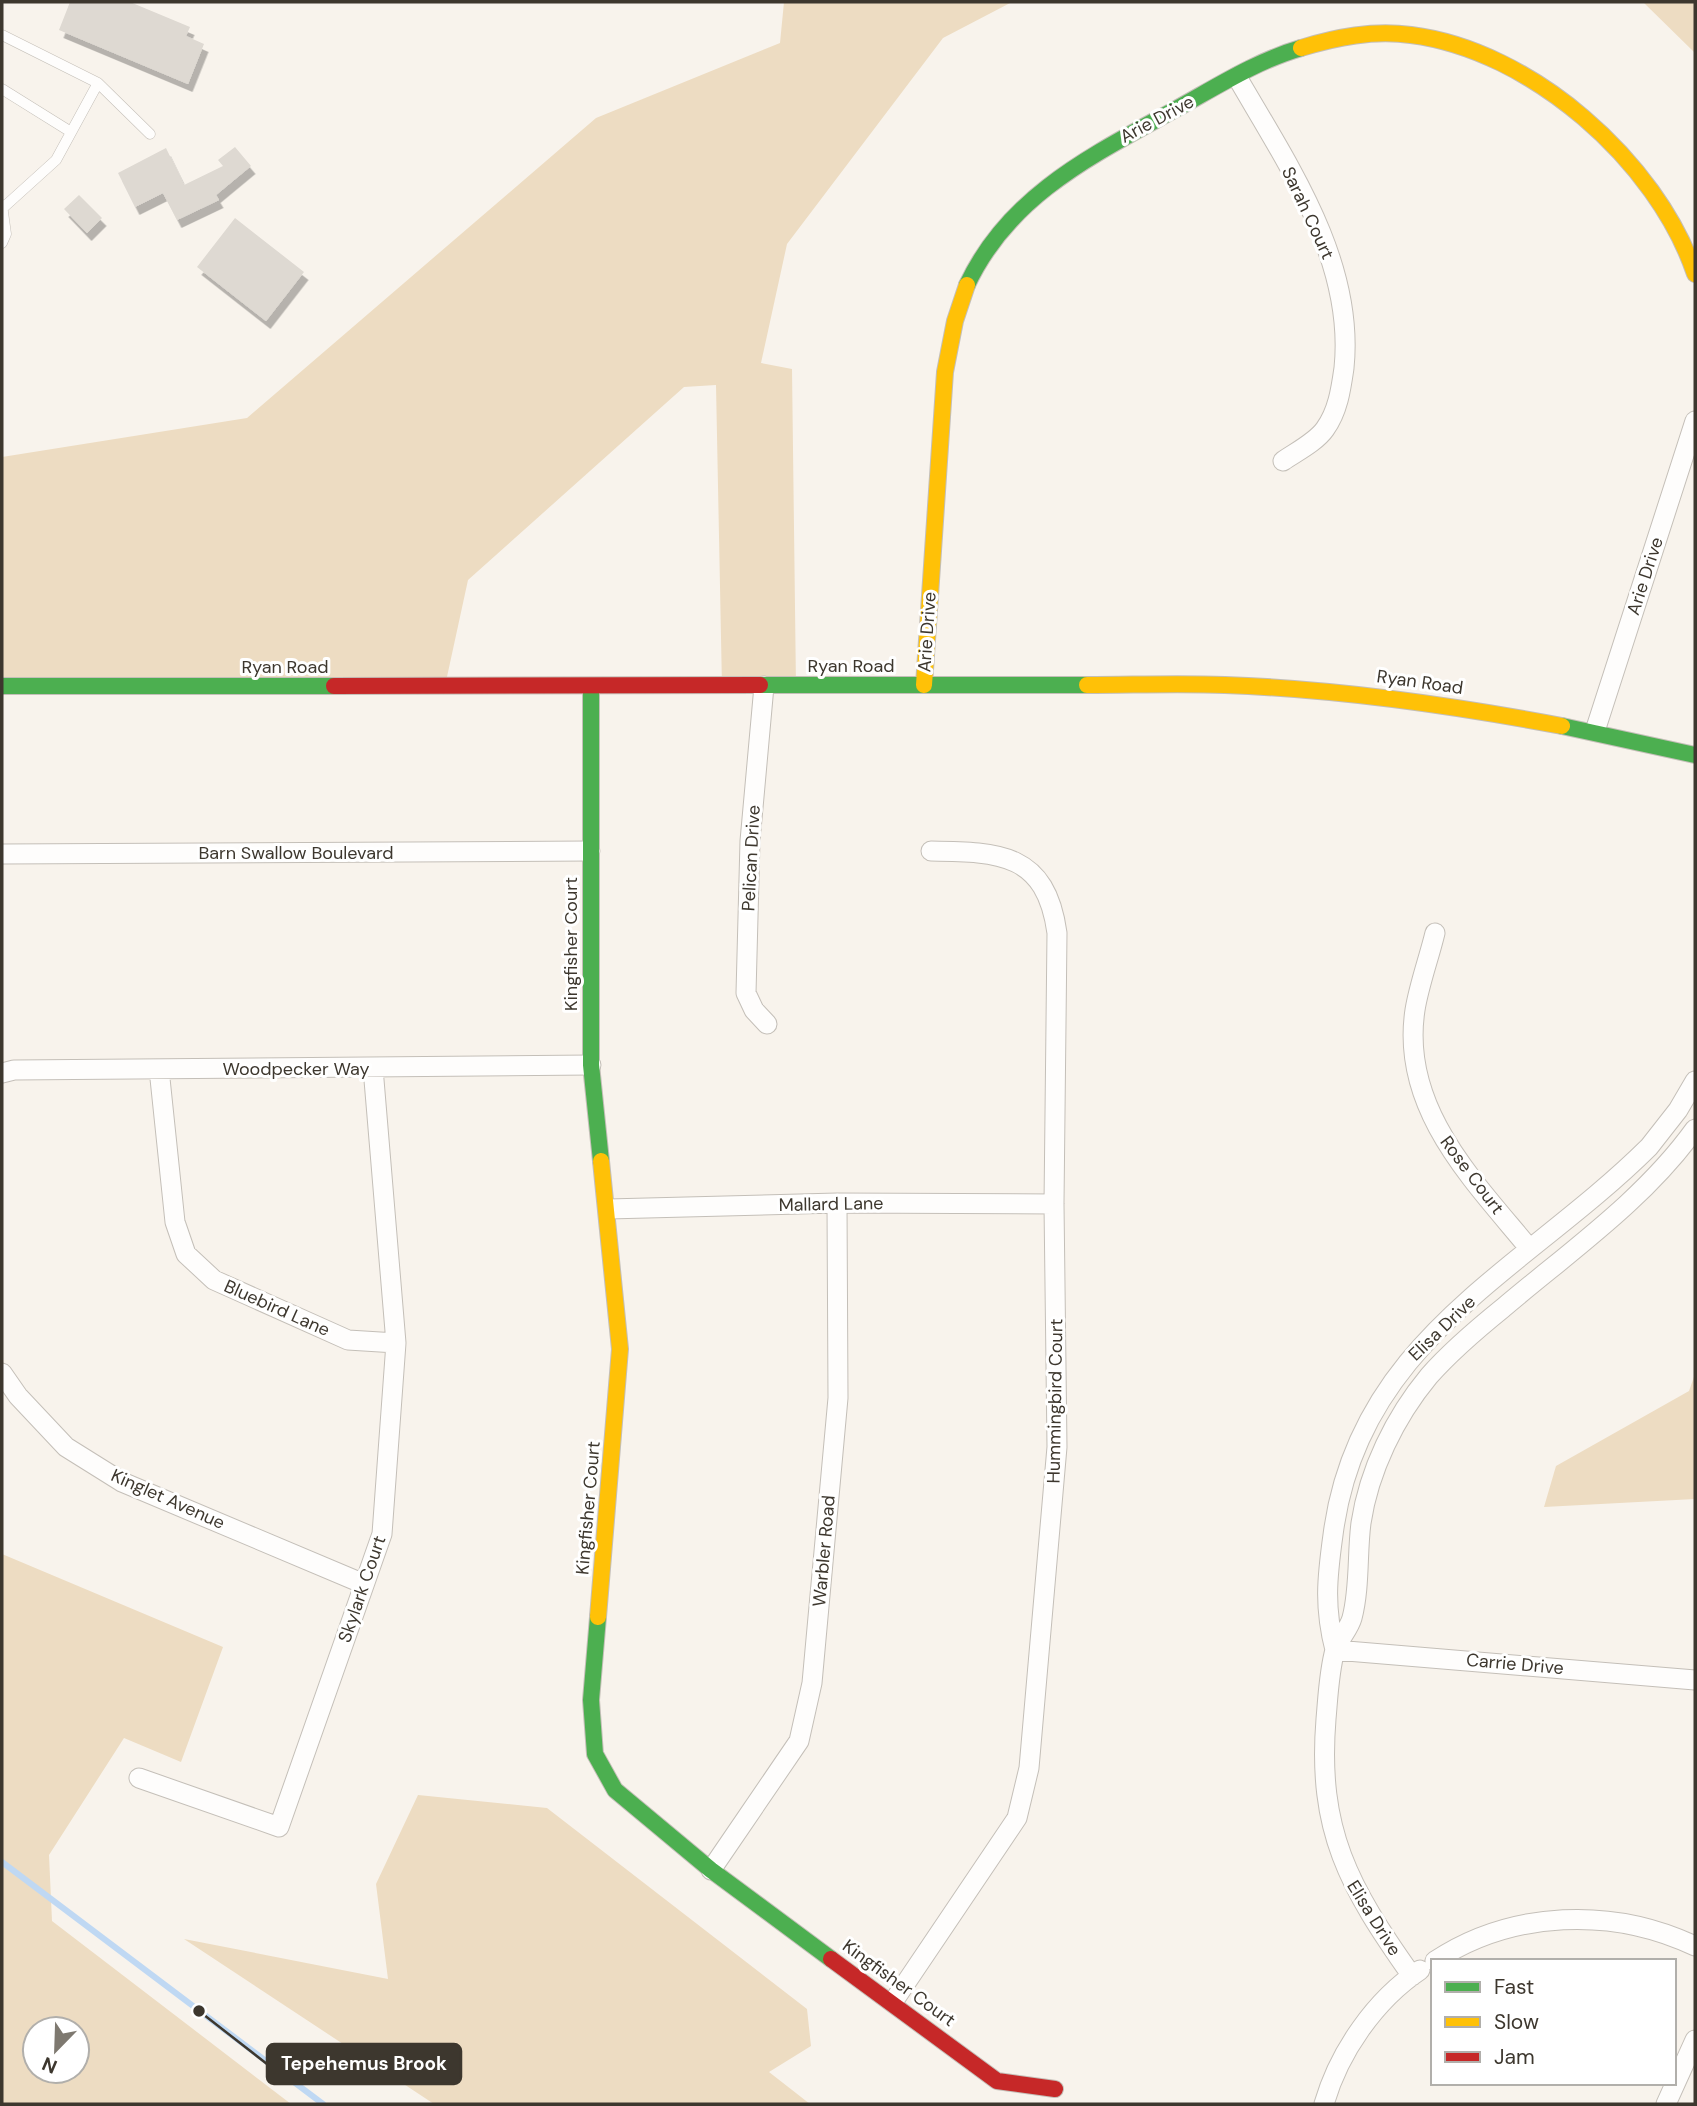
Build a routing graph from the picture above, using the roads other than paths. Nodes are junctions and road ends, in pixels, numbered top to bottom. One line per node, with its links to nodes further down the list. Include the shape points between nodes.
1 (2, 35): 3 (lane)
2 (1237, 77): 9 (street, Arie Drive, via 1294,50 1358,35 1419,36 1495,58 1547,89 1631,162 1657,194 1683,240); 11 (street, Sarah Court, via 1325,240 1343,304 1345,354 1334,415 1324,431); 12 (street, Arie Drive, via 1060,173 1015,212 975,269 957,312 944,366)
3 (98, 83): 5 (lane); 6 (lane)
4 (2, 89): 5 (lane)
5 (71, 132): 7 (lane, via 56,160)
6 (150, 134)
7 (3, 206): 8 (lane, via 6,234)
8 (2, 243)
9 (1695, 274)
10 (1695, 421): 16 (street, Arie Drive)
11 (1283, 461)
12 (924, 685): 15 (street, Ryan Road); 16 (street, Ryan Road, via 1305,688 1438,702)
13 (2, 686): 14 (street, Ryan Road)
14 (591, 686): 15 (street, Ryan Road); 18 (street, Kingfisher Court)
15 (764, 686): 22 (street, Pelican Drive, via 750,841 746,993)
16 (1595, 730): 17 (street, Ryan Road)
17 (1695, 755)
18 (590, 851): 20 (street, Barn Swallow Boulevard); 23 (street, Kingfisher Court)
19 (931, 851): 32 (street, Hummingbird Court, via 1008,857 1049,895 1057,933)
20 (2, 854)
21 (1435, 933): 34 (street, Rose Court, via 1413,1029 1424,1100 1444,1141)
22 (767, 1024)
23 (591, 1065): 24 (street, Woodpecker Way); 33 (street, Kingfisher Court)
24 (373, 1068): 25 (street, Woodpecker Way); 36 (street, Skylark Court)
25 (159, 1069): 26 (street, Woodpecker Way); 36 (street, Bluebird Lane, via 175,1222 186,1254 214,1280 348,1339)
26 (2, 1073)
27 (1695, 1081): 29 (street, Elisa Drive)
28 (1695, 1129): 30 (street, Elisa Drive)
29 (1645, 1150): 30 (street); 34 (street, Elisa Drive)
30 (1665, 1168): 37 (street, Elisa Drive)
31 (837, 1203): 32 (street, Mallard Lane); 33 (street, Mallard Lane); 45 (street, Warbler Road, via 838,1398 812,1683 799,1741)
32 (1054, 1203): 50 (street, Hummingbird Court, via 1057,1447 1029,1768 1017,1818)
33 (608, 1209): 45 (street, Kingfisher Court, via 620,1349 591,1700 595,1754 615,1790)
34 (1530, 1248): 35 (street, Elisa Drive)
35 (1422, 1342): 37 (street); 39 (street, Elisa Drive, via 1375,1407)
36 (396, 1343): 41 (street, Skylark Court, via 382,1534)
37 (1443, 1362): 40 (street, Elisa Drive, via 1406,1408)
38 (2, 1373): 41 (street, Kinglet Avenue, via 66,1447 122,1482)
39 (1351, 1460): 40 (street); 42 (street, Elisa Drive, via 1335,1521 1327,1590 1326,1616)
40 (1376, 1467): 42 (street, Elisa Drive, via 1362,1522 1352,1618)
41 (364, 1584): 44 (street, Skylark Court, via 279,1827)
42 (1335, 1650): 43 (street, Carrie Drive); 49 (street, Elisa Drive, via 1324,1753 1331,1825 1357,1895)
43 (1695, 1681)
44 (139, 1778)
45 (711, 1870): 50 (street, Kingfisher Court)
46 (1695, 1946): 47 (street, via 1622,1923 1577,1919 1513,1926)
47 (1438, 1959)
48 (1431, 1963): 49 (street)
49 (1412, 1976): 55 (street, via 1363,2026 1337,2070)
50 (893, 2002): 54 (street, Kingfisher Court, via 998,2081)
51 (1695, 2040): 52 (street)
52 (1676, 2082)
53 (1675, 2085): 56 (street)
54 (1055, 2089)
55 (1324, 2104)
56 (1666, 2104)

